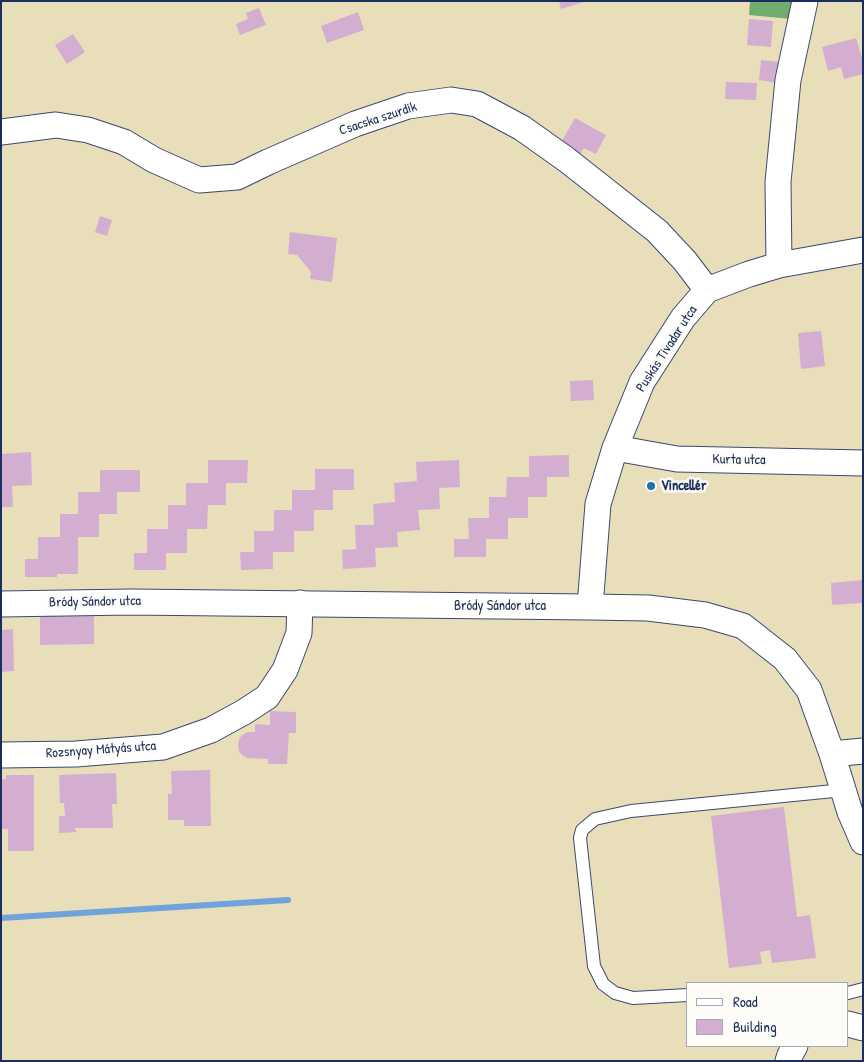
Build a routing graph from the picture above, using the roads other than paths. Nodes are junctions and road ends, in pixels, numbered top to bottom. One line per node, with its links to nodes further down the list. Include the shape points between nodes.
1 (805, 1): 4 (street, via 788,80 778,182)
2 (1, 132): 5 (street, Csacska szurdik, via 56,125 88,130 124,142 154,160 200,180 237,177 355,124 408,106 451,100 477,104 522,128 657,231)
3 (863, 250): 4 (street, Puskás Tivadar utca)
4 (779, 265): 5 (street, Puskás Tivadar utca)
5 (707, 290): 6 (street, Puskás Tivadar utca, via 684,318 642,382)
6 (615, 448): 7 (street, Kurta utca, via 677,459); 10 (street, Puskás Tivadar utca, via 598,504)
7 (863, 463)
8 (300, 603): 9 (street, Bródy Sándor utca); 10 (street, Bródy Sándor utca); 13 (street, Rozsnyay Mátyás utca, via 299,633 285,670 267,697 211,730 163,747 76,754)
9 (1, 604)
10 (590, 607): 12 (street, Bródy Sándor utca, via 648,608 705,615 743,626 785,659 809,690)
11 (863, 751): 12 (street)
12 (832, 754): 14 (street, Bródy Sándor utca)
13 (1, 755)
14 (844, 790): 15 (street, Bródy Sándor utca); 18 (lane, via 631,811 596,819 582,830 580,838 594,966 603,984 615,993 633,998)
15 (863, 842)
16 (863, 989): 17 (lane)
17 (849, 993)
18 (686, 996)
19 (849, 1024): 20 (street)
20 (863, 1028)
21 (794, 1047): 22 (street)
22 (788, 1061)

